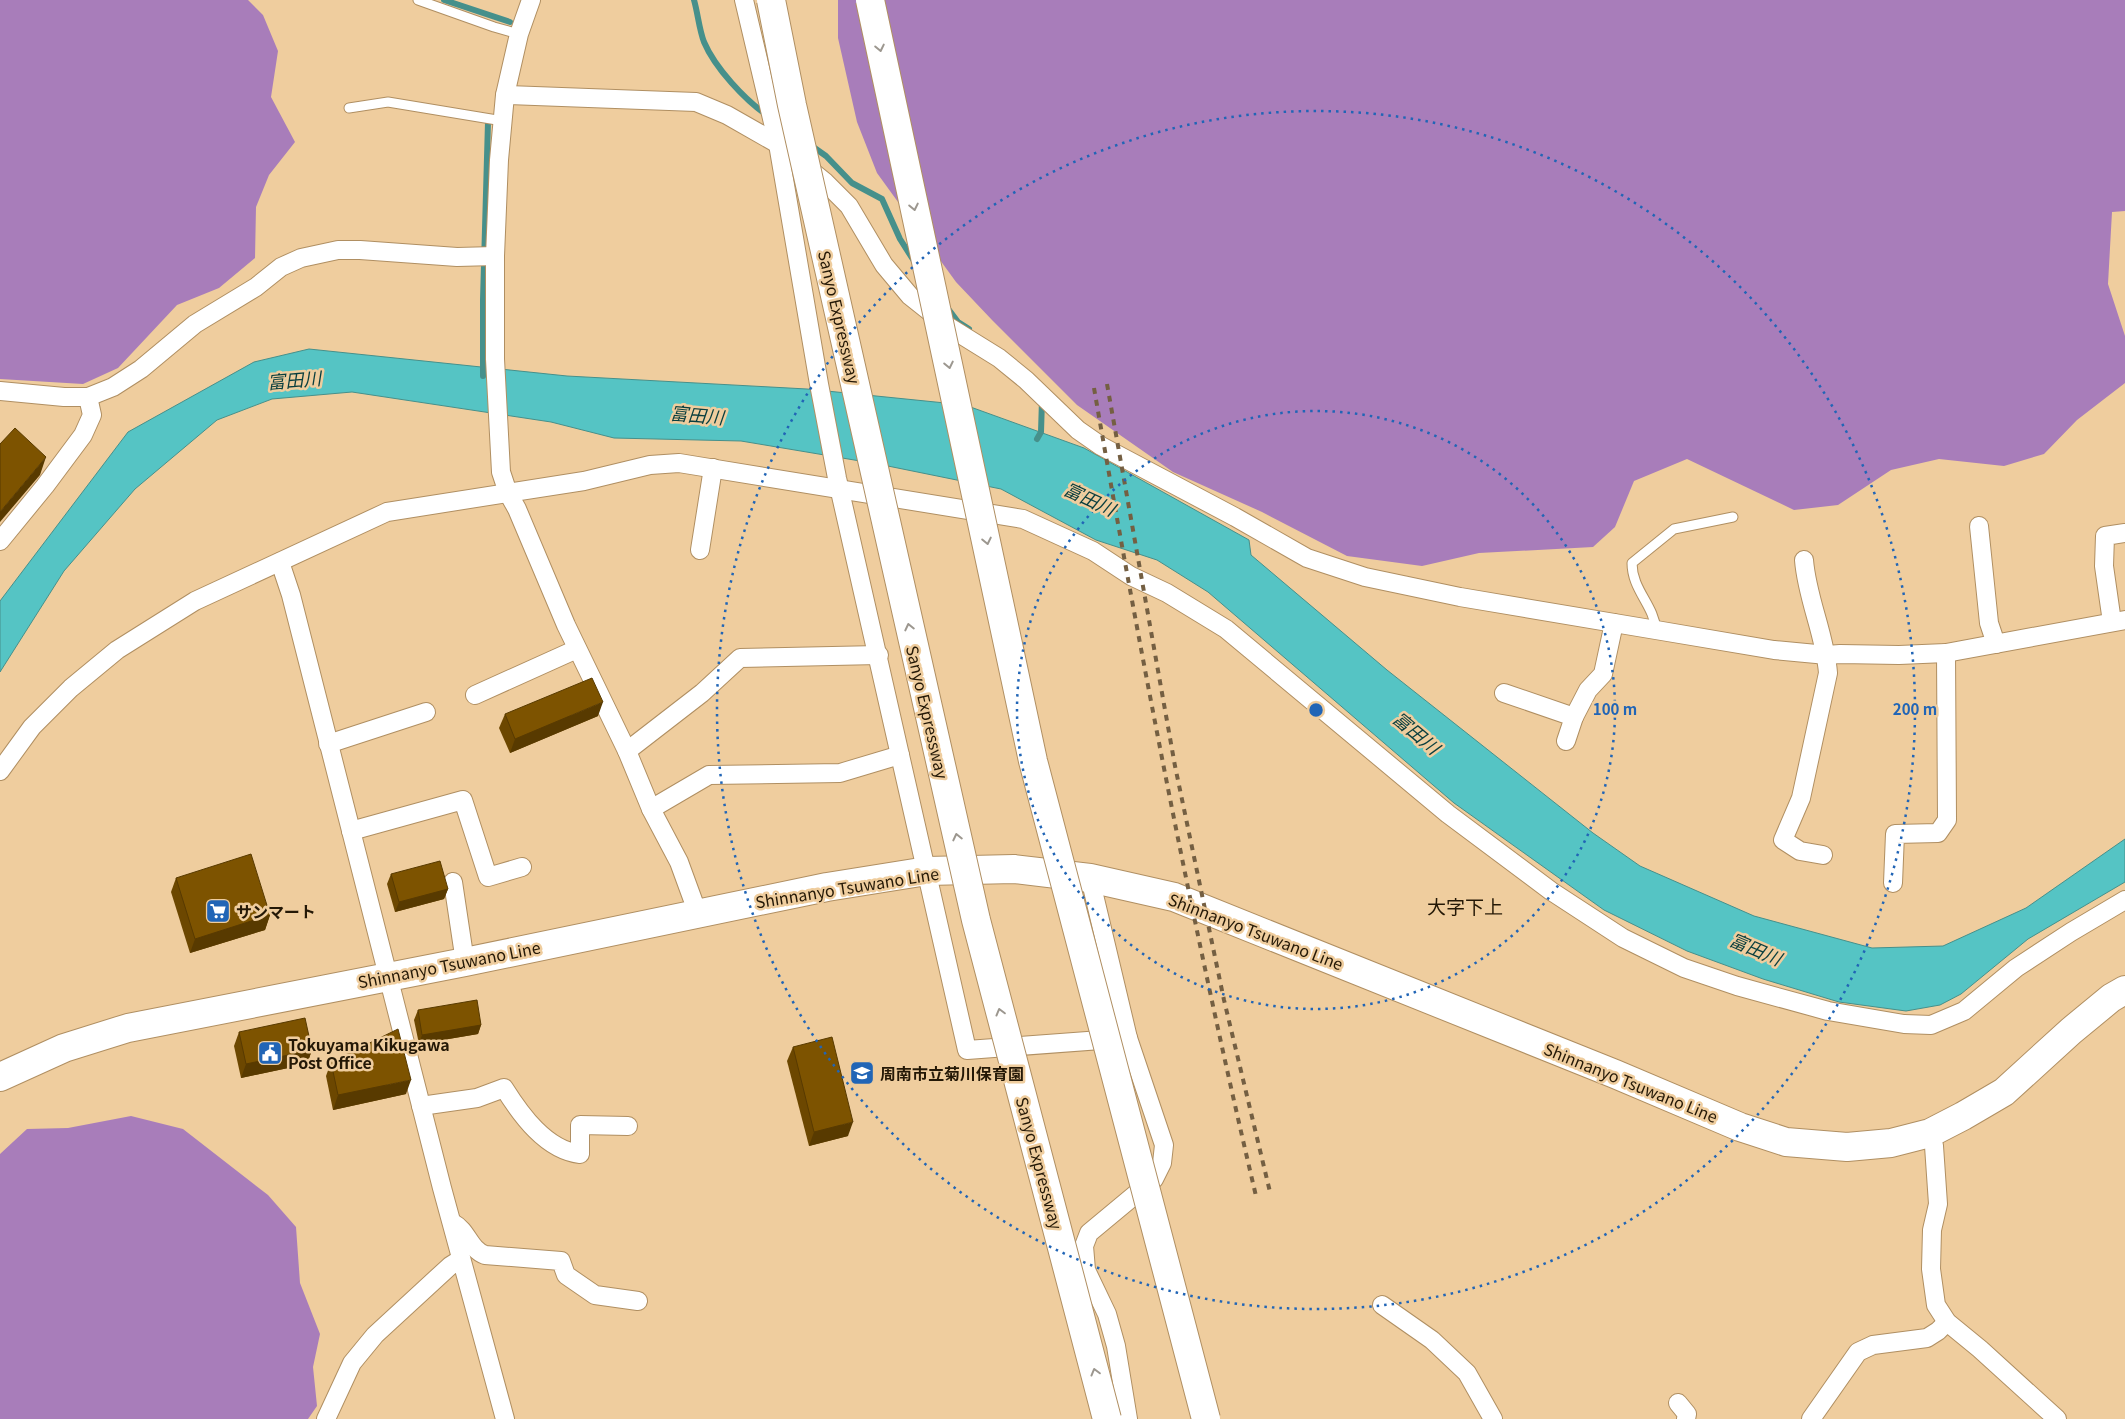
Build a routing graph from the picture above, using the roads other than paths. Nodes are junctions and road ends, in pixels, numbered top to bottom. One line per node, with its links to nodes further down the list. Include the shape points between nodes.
1 (418, 0): 6 (lane)
2 (531, 0): 6 (street)
3 (744, 0): 10 (street)
4 (771, 0): 67 (main road, Sanyo Expressway, one-way to 4, bridge, via 976,920)
5 (870, 0): 69 (main road, one-way to 69, bridge, via 1034,760)
6 (519, 34): 7 (street)
7 (505, 95): 9 (street); 10 (street, via 696,102 728,115)
8 (349, 108): 9 (lane, via 388,102)
9 (503, 121): 11 (street)
10 (778, 144): 15 (street); 25 (street, via 849,206 884,264 910,296 949,327 999,358 1078,430 1101,446 1235,516 1307,558 1365,577)
11 (495, 256): 13 (street, via 338,250 301,258 281,267 256,287 195,324 113,387); 16 (street, via 498,429 501,472)
12 (0, 391): 13 (street)
13 (88, 397): 20 (street, via 92,415 83,435)
14 (713, 468): 15 (street); 16 (street, via 679,463 650,465 584,481); 21 (street)
15 (839, 484): 30 (street); 49 (street, via 1023,519 1093,551 1226,629 1448,814 1551,891 1623,938 1684,968 1737,986 1828,1011 1904,1024 1931,1025 1964,1010 2016,968)
16 (508, 493): 23 (street, via 387,512); 28 (street)
17 (1732, 517): 26 (lane, via 1674,529 1632,564 1632,575 1655,620)
18 (1980, 526): 27 (street, via 1990,623)
19 (2125, 533): 24 (street, via 2105,536 2104,566)
20 (0, 542)
21 (700, 550)
22 (1804, 560): 31 (street, via 1806,579)
23 (280, 562): 37 (street); 40 (street, via 195,601 117,650 71,688 32,727)
24 (2118, 621): 27 (street)
25 (1614, 623): 26 (street); 35 (street, via 1602,674 1588,690)
26 (1656, 630): 31 (street, via 1774,650)
27 (1996, 644): 29 (street)
28 (578, 649): 33 (street); 38 (street)
29 (1946, 653): 31 (street); 48 (street, via 1947,820 1938,833 1895,834)
30 (879, 655): 38 (street, via 740,658 702,693); 39 (street)
31 (1827, 655): 43 (street, via 1828,673 1801,798 1783,840 1800,851)
32 (1504, 693): 35 (street)
33 (475, 695)
34 (426, 712): 37 (street)
35 (1574, 717): 36 (street)
36 (1566, 741)
37 (328, 744): 42 (street)
38 (627, 751): 41 (street)
39 (900, 756): 41 (street, via 840,773 709,775); 45 (street)
40 (0, 771)
41 (651, 809): 50 (street, via 679,862)
42 (351, 831): 44 (street, via 462,800 488,877); 52 (street)
43 (1823, 855)
44 (522, 867)
45 (927, 871): 46 (main road, Shinnanyo Tsuwano Line, via 1014,869); 50 (main road, Shinnanyo Tsuwano Line, via 827,887); 54 (street, via 967,1050)
46 (1090, 878): 54 (street); 58 (main road, Shinnanyo Tsuwano Line, via 1174,897 1740,1127 1786,1142 1847,1147 1891,1143)
47 (453, 882): 51 (street)
48 (1893, 883)
49 (2125, 900)
50 (698, 914): 51 (main road, Shinnanyo Tsuwano Line)
51 (466, 962): 52 (main road, Shinnanyo Tsuwano Line)
52 (388, 976): 55 (main road, Shinnanyo Tsuwano Line, via 128,1028 64,1048); 56 (street)
53 (2125, 990): 58 (main road, Shinnanyo Tsuwano Line, via 2071,1031 2004,1092)
54 (1128, 1038): 68 (street, via 1164,1145 1162,1162 1154,1179 1089,1233 1084,1246 1086,1270 1107,1314 1116,1346)
55 (0, 1077)
56 (421, 1106): 57 (street, via 477,1098 504,1088 541,1134 566,1152 580,1154 580,1125); 59 (street)
57 (628, 1126)
58 (1930, 1133): 63 (street, via 1934,1146 1938,1204 1932,1230 1931,1269 1936,1305)
59 (451, 1222): 60 (street); 61 (street, via 459,1226 476,1252 561,1261 566,1275 595,1295)
60 (461, 1259): 65 (street, via 375,1335 352,1363); 66 (street)
61 (638, 1300)
62 (1382, 1305): 70 (street, via 1432,1340 1467,1373)
63 (1947, 1322): 72 (street, via 1927,1338 1873,1345 1858,1352); 73 (street)
64 (1678, 1402): 71 (street, via 1687,1414)
65 (330, 1417)
66 (505, 1419)
67 (1108, 1419)
68 (1128, 1419)
69 (1206, 1419)
70 (1493, 1419)
71 (1686, 1419)
72 (1811, 1419)
73 (2057, 1419)

